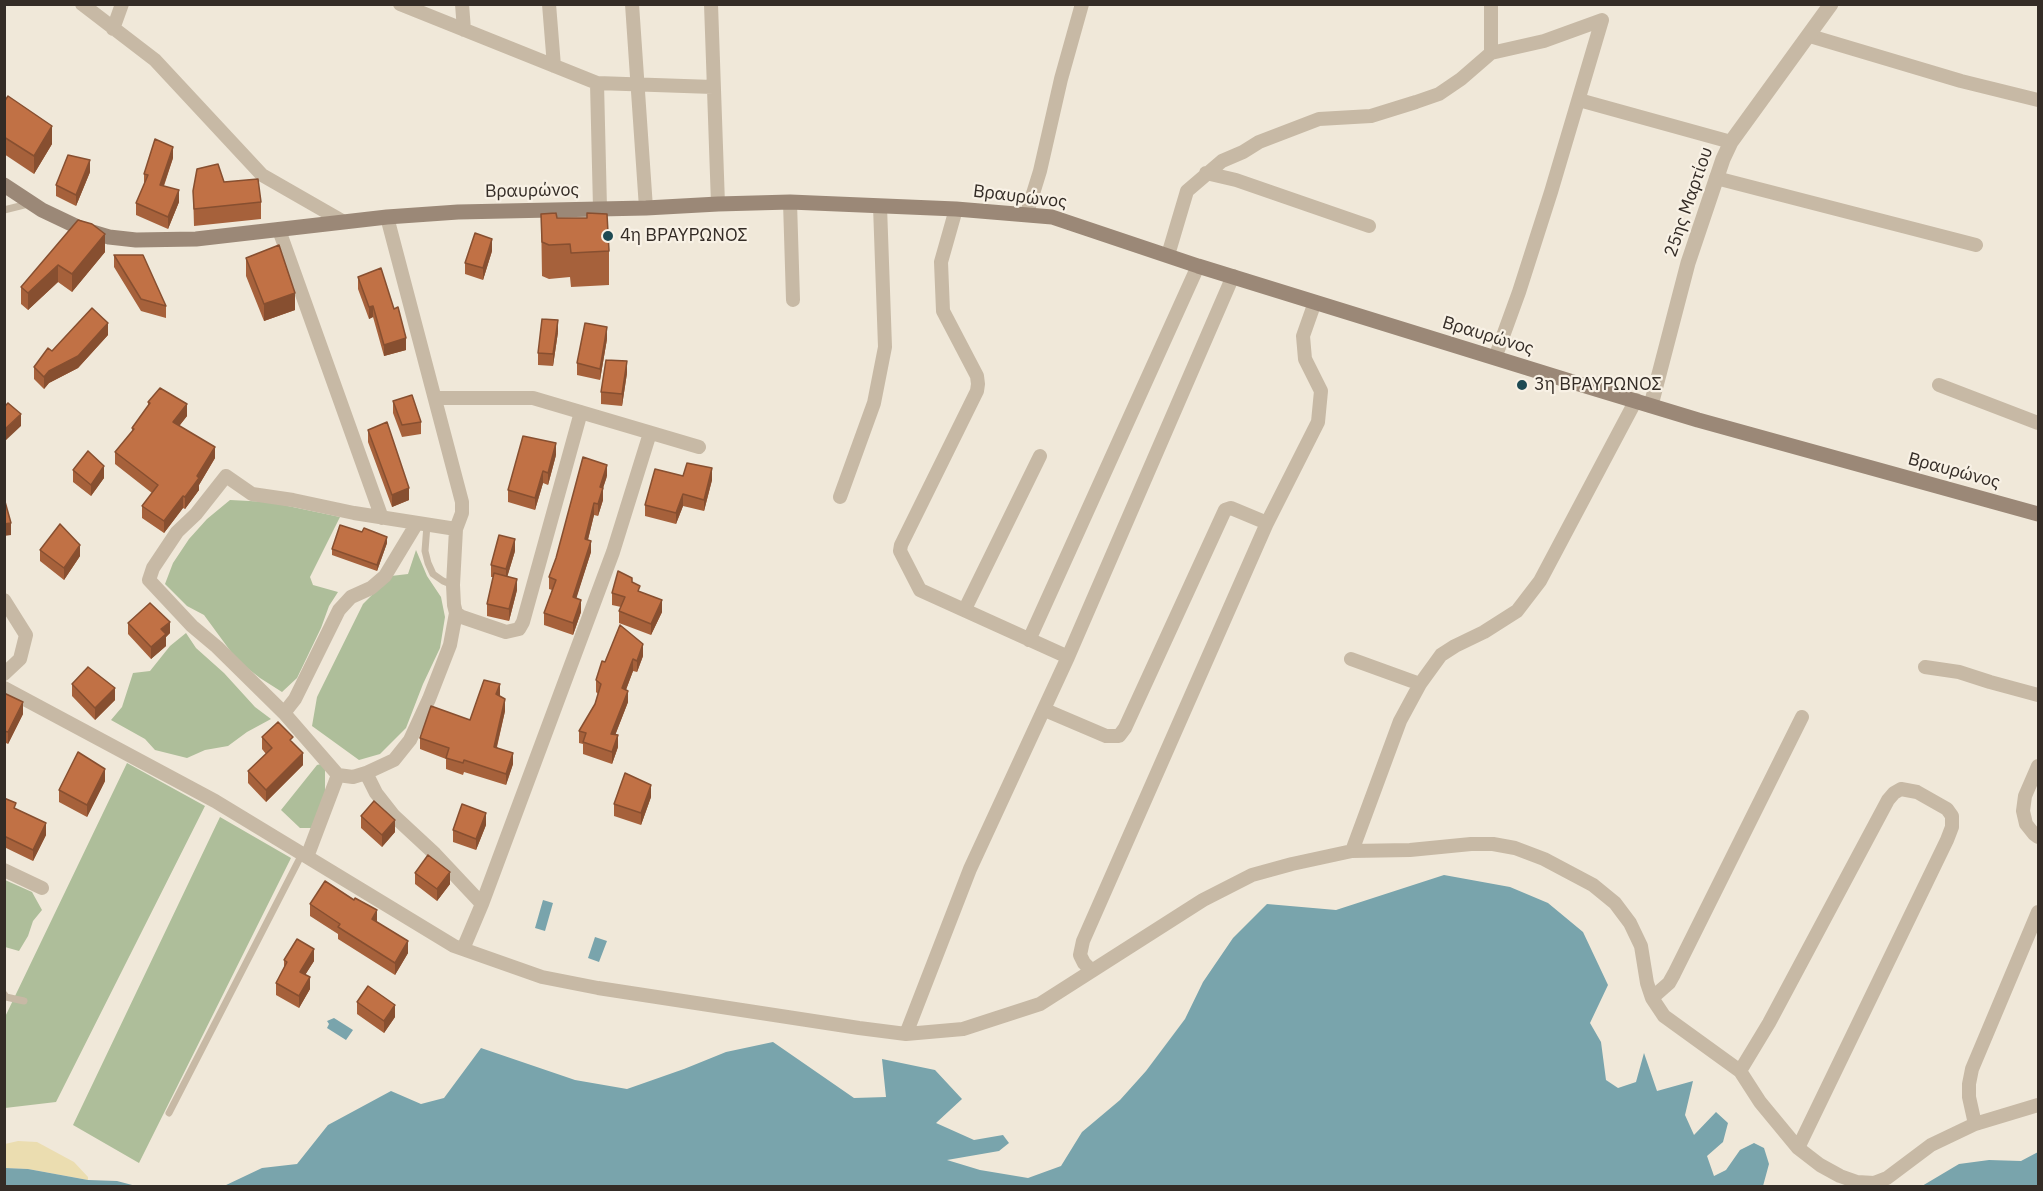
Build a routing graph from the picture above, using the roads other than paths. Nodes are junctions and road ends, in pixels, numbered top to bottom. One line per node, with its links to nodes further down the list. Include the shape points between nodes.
1 (82, 4): 11 (street)
2 (122, 4): 11 (street)
3 (400, 4): 12 (street)
4 (462, 4): 12 (street)
5 (549, 4): 15 (street)
6 (632, 4): 17 (street)
7 (711, 4): 18 (street)
8 (1082, 4): 33 (street)
9 (1491, 4): 14 (street)
10 (1831, 4): 13 (street, 25ης Μαρτίου)
11 (113, 28): 35 (street, via 155,60 262,175)
12 (464, 30): 15 (street)
13 (1810, 36): 20 (street); 21 (street, 25ης Μαρτίου)
14 (1491, 53): 19 (street, via 1544,41 1602,20); 22 (street, via 1439,94 1371,116 1319,119 1293,127 1222,161)
15 (554, 66): 16 (street)
16 (597, 83): 17 (street); 29 (street)
17 (638, 84): 18 (street); 30 (street)
18 (713, 87): 27 (street)
19 (1579, 100): 21 (street); 44 (street)
20 (2038, 100)
21 (1731, 142): 23 (street, 25ης Μαρτίου)
22 (1206, 173): 36 (street); 39 (street, via 1187,191)
23 (1716, 178): 38 (street); 48 (street, 25ης Μαρτίου, via 1688,263)
24 (4, 185): 26 (main road, Βραυρώνος)
25 (790, 202): 27 (main road, Βραυρώνος); 28 (main road, Βραυρώνος); 42 (street)
26 (31, 203): 32 (lane); 37 (main road, Βραυρώνος, via 82,229 136,240 196,239)
27 (718, 204): 30 (main road, Βραυρώνος)
28 (880, 206): 31 (main road, Βραυρώνος); 54 (street, via 885,347 874,403)
29 (600, 208): 30 (main road, Βραυρώνος); 34 (main road, Βραυρώνος)
30 (645, 208)
31 (956, 208): 33 (main road, Βραυρώνος); 62 (street, via 941,262 943,311 976,376 977,392 900,552 920,590)
32 (4, 210)
33 (1027, 213): 39 (main road, Βραυρώνος, via 1076,224)
34 (387, 217): 35 (main road, Βραυρώνος); 46 (street)
35 (344, 222): 37 (main road, Βραυρώνος)
36 (1369, 226)
37 (279, 230): 56 (street)
38 (1976, 245)
39 (1167, 255): 40 (main road, Βραυρώνος)
40 (1198, 266): 41 (main road, Βραυρώνος); 64 (street)
41 (1233, 276): 43 (main road, Βραυρώνος); 65 (street)
42 (793, 300)
43 (1315, 302): 44 (main road, Βραυρώνος); 57 (street, via 1303,336 1305,358 1321,391 1318,422)
44 (1496, 358): 47 (main road, Βραυρώνος)
45 (1939, 385): 50 (street)
46 (435, 398): 49 (street, via 533,398); 59 (street, via 462,502)
47 (1636, 400): 48 (main road, Βραυρώνος); 69 (street, via 1540,581 1517,610 1441,655)
48 (1651, 405): 55 (main road, Βραυρώνος)
49 (581, 412): 51 (street); 63 (street, via 519,629 506,632)
50 (2038, 423)
51 (650, 433): 52 (street); 83 (street, via 613,552)
52 (699, 447)
53 (1040, 456): 62 (street)
54 (840, 497)
55 (2038, 514)
56 (382, 518): 58 (street); 73 (street, via 252,494 226,476 177,532 153,568 149,580 160,593)
57 (1267, 523): 72 (street, via 1231,508 1225,510 1119,736 1106,736); 86 (street, via 1083,941 1080,954)
58 (422, 524): 59 (street); 60 (lane, via 433,574); 73 (street, via 384,576 351,597 339,610 295,699)
59 (456, 529): 60 (street)
60 (453, 585): 63 (street)
61 (4, 600): 68 (street, via 26,635 20,659)
62 (965, 609): 64 (street)
63 (456, 613): 76 (street, via 450,645 410,740 393,760)
64 (1029, 640): 65 (street)
65 (1068, 657): 72 (street)
66 (1351, 659): 69 (street)
67 (1925, 667): 71 (street, via 1959,672)
68 (4, 674)
69 (1420, 684): 79 (street, via 1400,722)
70 (4, 687): 80 (street, via 215,801)
71 (2038, 695)
72 (1045, 710): 90 (street, via 969,869)
73 (284, 713): 77 (street)
74 (1802, 717): 88 (street, via 1674,974)
75 (2038, 766): 78 (street, via 2023,811 2026,824)
76 (366, 773): 77 (street, via 353,777); 83 (street, via 394,816)
77 (338, 775): 80 (street)
78 (2038, 837)
79 (1352, 851): 86 (street, via 1252,875 1203,900); 88 (street, via 1493,844 1552,862 1593,885 1615,903 1630,923 1641,945)
80 (305, 855): 85 (street); 93 (lane)
81 (4, 870): 82 (street)
82 (42, 888)
83 (482, 904): 85 (street)
84 (2038, 912): 94 (street, via 1972,1069 1969,1097)
85 (463, 949): 90 (street, via 542,977 598,988)
86 (1091, 970): 90 (street, via 1040,1004 963,1029)
87 (4, 994): 89 (lane)
88 (1652, 998): 91 (street, via 1664,1016)
89 (24, 1001)
90 (906, 1034)
91 (1740, 1071): 95 (street); 95 (street, via 1888,800 1901,789 1917,792 1947,809 1952,827 1947,840)
92 (2038, 1105): 94 (street)
93 (169, 1113)
94 (1975, 1124): 95 (street, via 1931,1145 1887,1178 1874,1183 1840,1176)
95 (1798, 1148)

